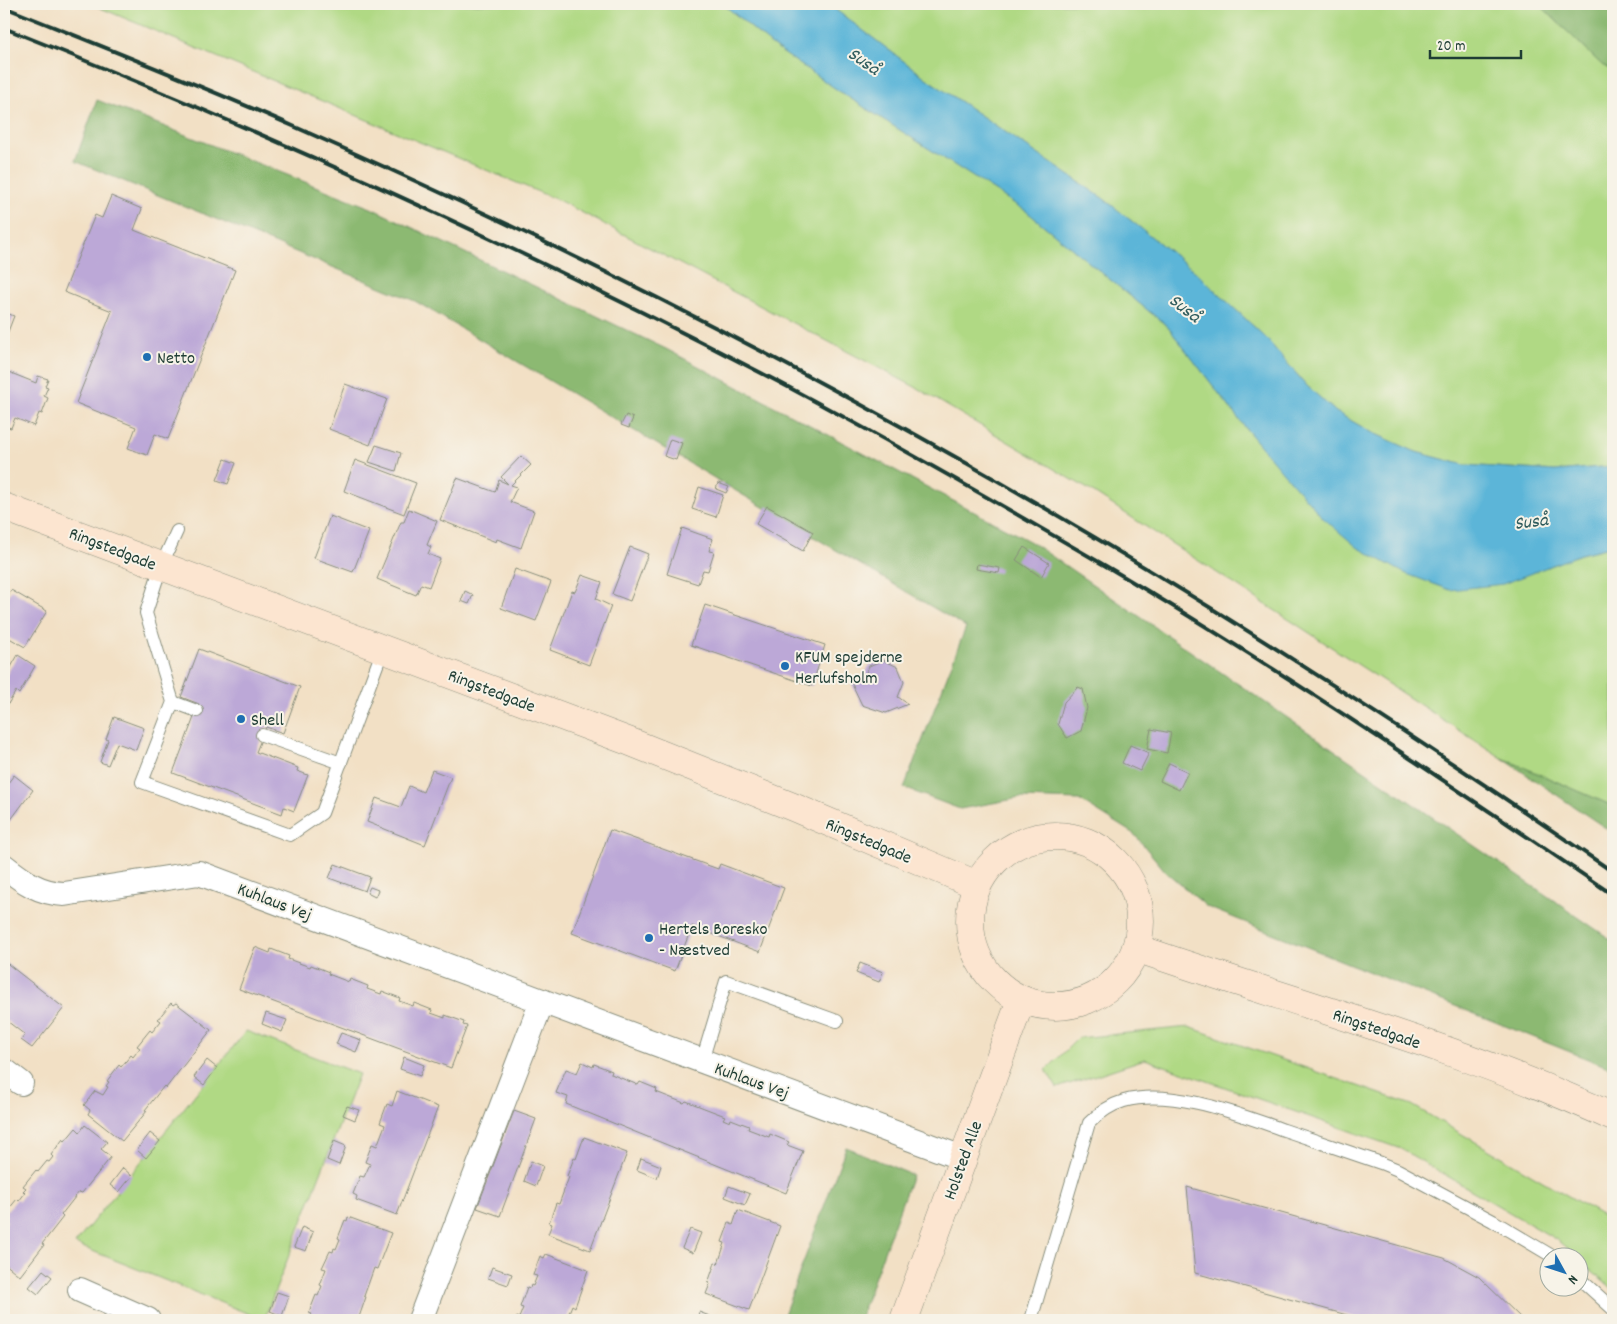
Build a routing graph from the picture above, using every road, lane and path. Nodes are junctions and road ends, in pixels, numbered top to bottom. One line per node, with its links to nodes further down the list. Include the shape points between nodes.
1 (4, 507): 3 (street, Ringstedgade)
2 (177, 531): 3 (lane)
3 (161, 566): 4 (street, Ringstedgade); 5 (lane, via 146,613)
4 (383, 649): 8 (lane); 10 (street, Ringstedgade, via 628,741)
5 (173, 702): 6 (lane); 8 (lane, via 142,782 290,835 322,813)
6 (197, 711)
7 (262, 735): 8 (lane)
8 (341, 763)
9 (4, 866): 13 (street, Kuhlaus Vej, via 32,886 53,894 199,873)
10 (977, 885): 11 (street, via 993,862 1016,844 1044,836 1072,837 1090,844 1121,866 1135,891 1140,919); 12 (street, via 969,911 970,939 980,964 998,986)
11 (1136, 948): 12 (street, via 1123,973 1102,992 1076,1004 1048,1007); 16 (street, Ringstedgade, via 1478,1062)
12 (1021, 1000): 17 (street, Holsted Alle)
13 (542, 1001): 15 (street, Kuhlaus Vej); 23 (street)
14 (838, 1021): 15 (lane, via 726,981)
15 (702, 1061): 17 (street, Kuhlaus Vej)
16 (1613, 1117)
17 (962, 1158): 24 (street, Holsted Alle)
18 (1540, 1249): 25 (lane, via 1381,1163 1215,1106 1162,1098 1137,1099 1100,1112 1089,1123)
19 (1590, 1288): 21 (lane)
20 (80, 1290): 22 (street)
21 (1613, 1310)
22 (148, 1320)
23 (420, 1320)
24 (904, 1320)
25 (1031, 1320)

